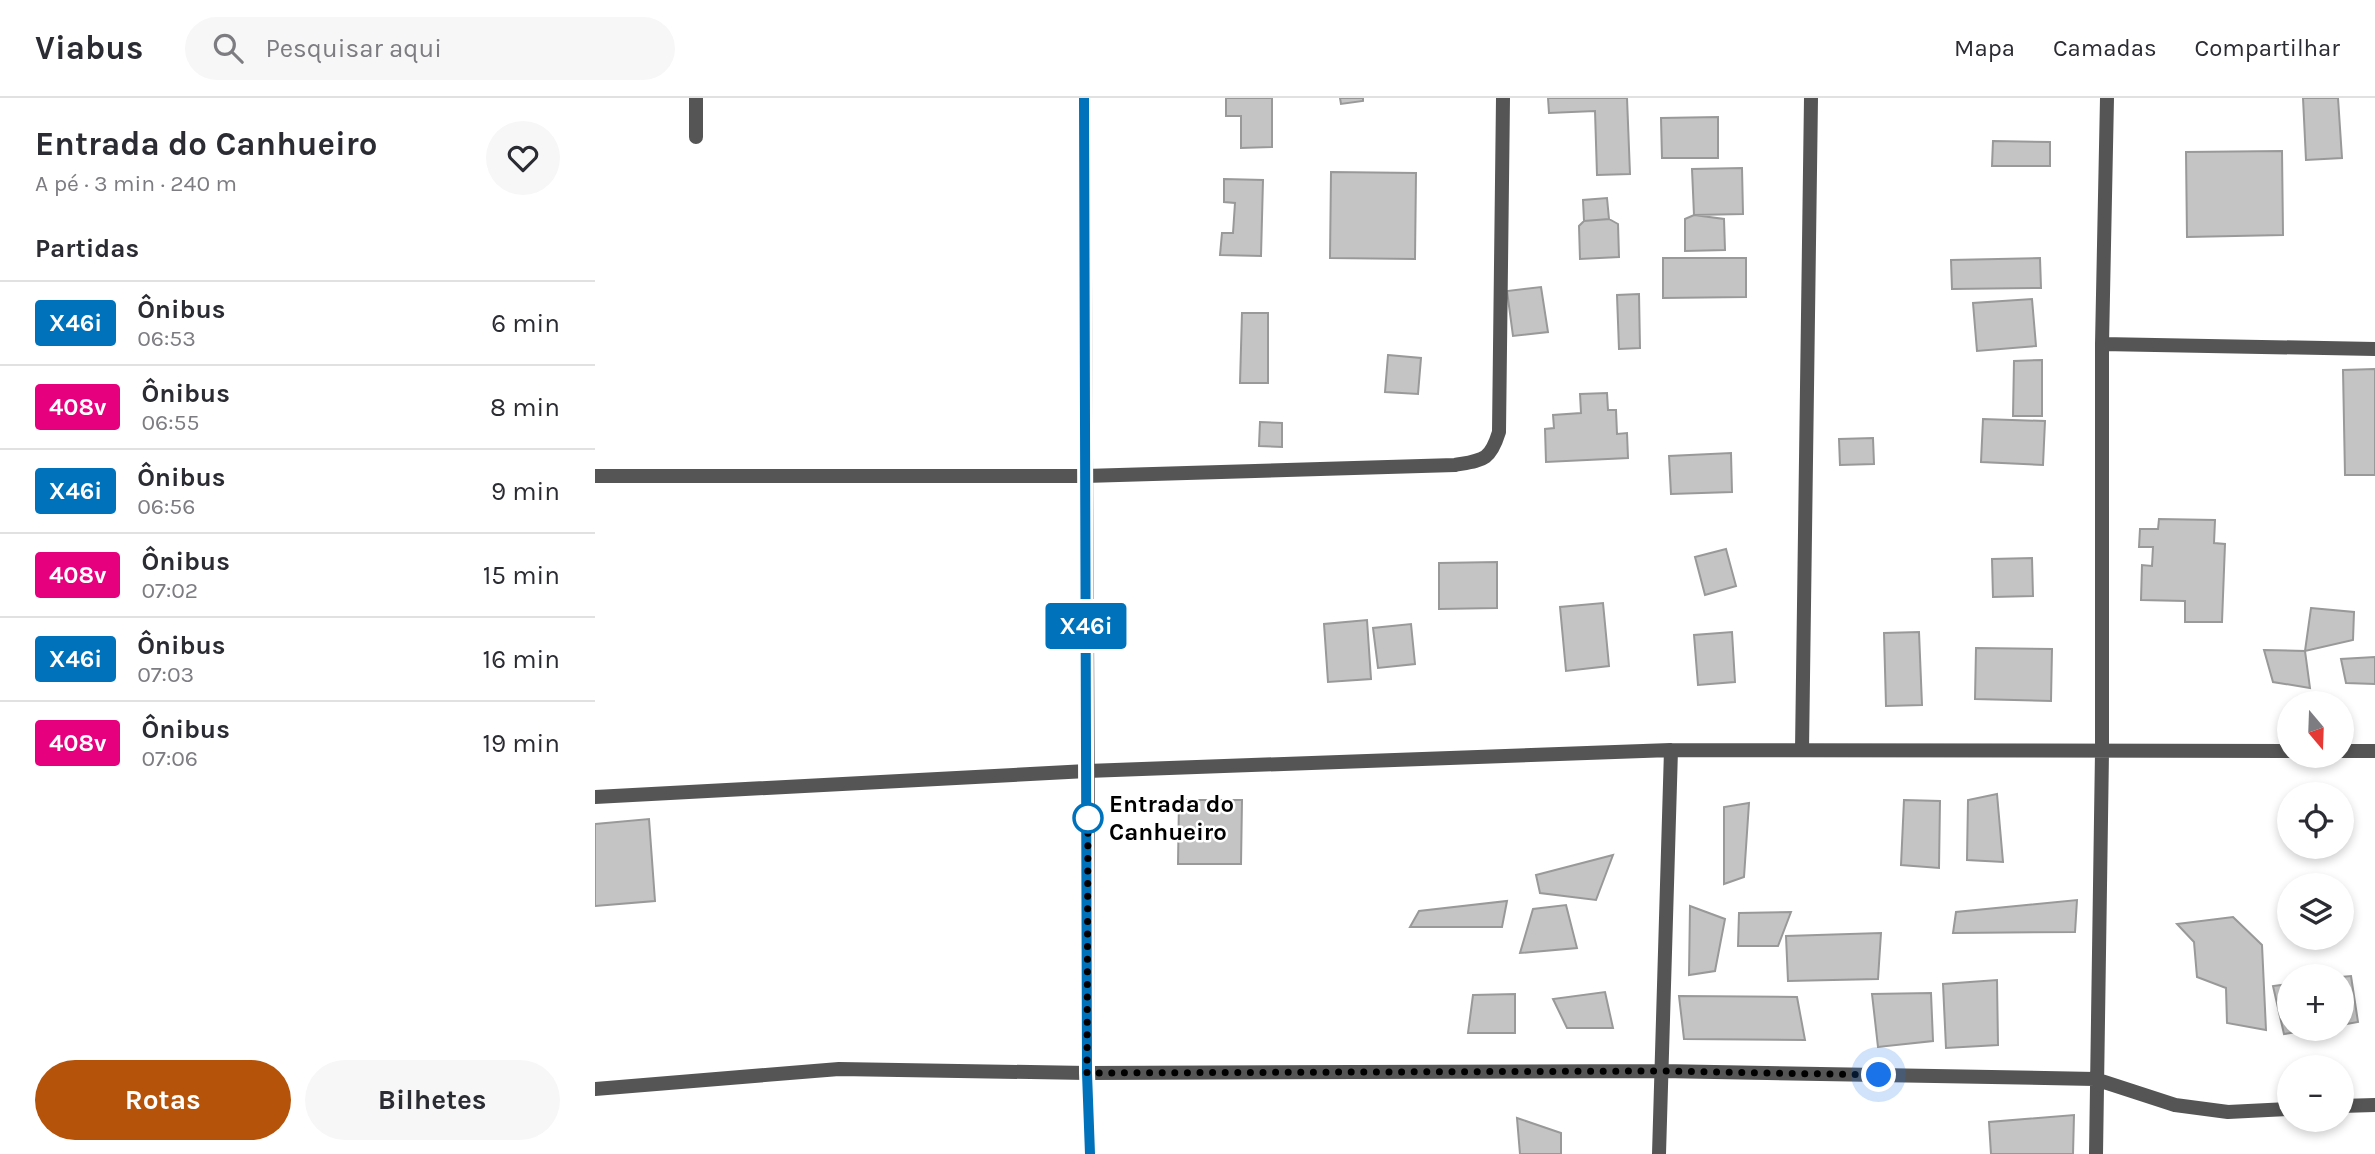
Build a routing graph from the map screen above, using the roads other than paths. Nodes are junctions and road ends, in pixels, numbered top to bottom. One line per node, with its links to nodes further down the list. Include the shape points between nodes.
1 (696, 98): 6 (street)
2 (1084, 98): 10 (street)
3 (1503, 98): 10 (street, via 1499,432 1493,450 1481,460 1455,464)
4 (1811, 98): 12 (street)
5 (2107, 98): 7 (street)
6 (696, 137)
7 (2102, 344): 8 (street); 13 (street)
8 (2375, 349)
9 (595, 476): 10 (street)
10 (1085, 476): 17 (street)
11 (1671, 750): 12 (street); 17 (street); 19 (street)
12 (1802, 750): 13 (street)
13 (2102, 751): 14 (street); 21 (street)
14 (2277, 751)
15 (2354, 751): 16 (street)
16 (2375, 751)
17 (1087, 771): 18 (street); 20 (street)
18 (595, 797)
19 (1662, 1071): 20 (street); 21 (street); 27 (street)
20 (1087, 1073): 22 (street, via 839,1069); 26 (street)
21 (2095, 1079): 25 (street, via 2175,1105 2228,1112); 28 (street)
22 (595, 1089)
23 (2375, 1105): 24 (street)
24 (2354, 1106)
25 (2277, 1110)
26 (1090, 1154)
27 (1660, 1154)
28 (2096, 1154)

